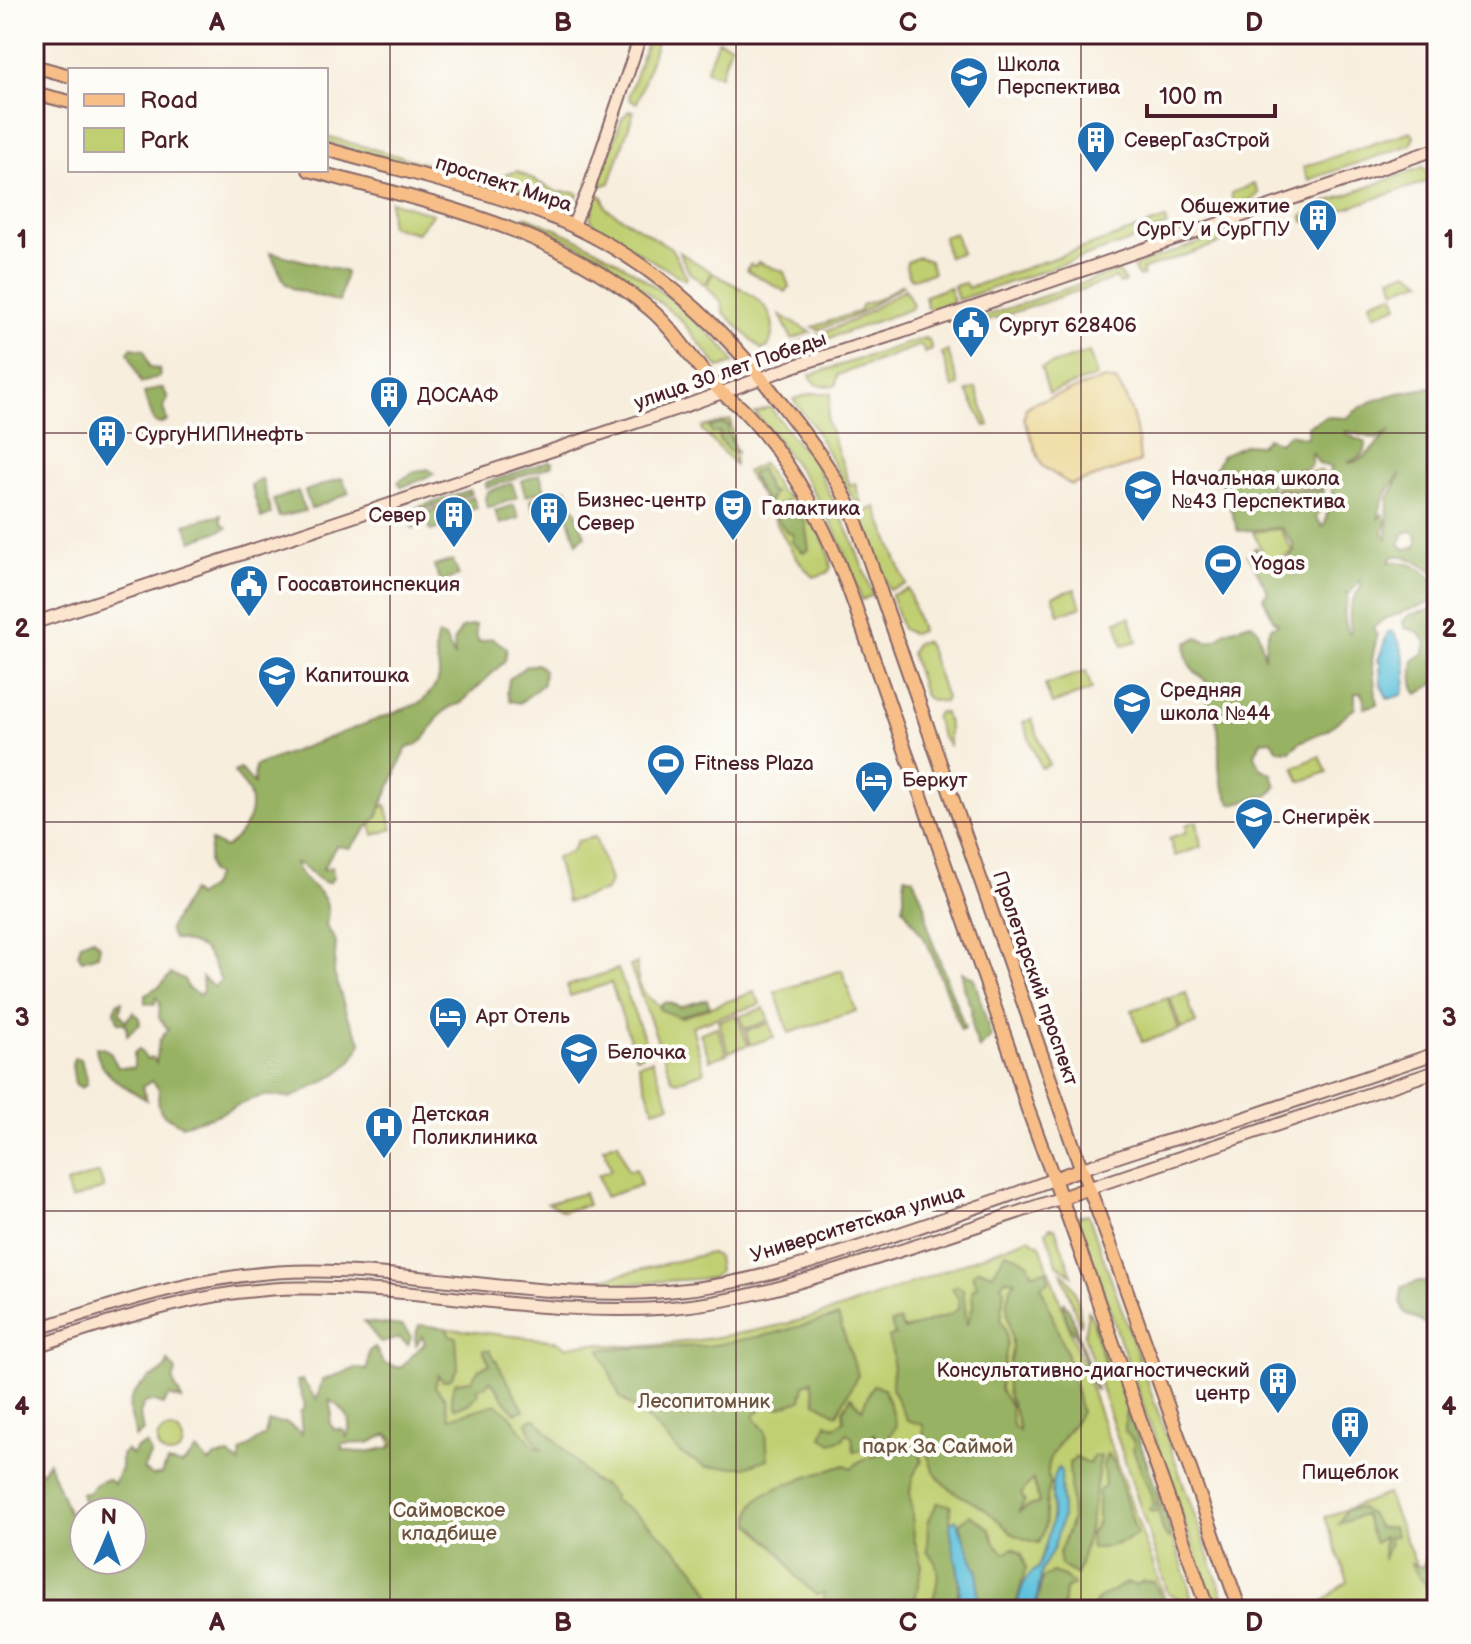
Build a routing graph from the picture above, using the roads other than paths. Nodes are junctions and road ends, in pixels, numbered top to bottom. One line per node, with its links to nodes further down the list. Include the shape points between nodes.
1 (641, 34): 9 (main road)
2 (34, 66): 3 (main road)
3 (68, 75)
4 (34, 93): 5 (main road)
5 (68, 102)
6 (1437, 149): 10 (main road, улица 30 лет Победы)
7 (328, 150): 9 (main road, проспект Мира)
8 (316, 172): 11 (main road, проспект Мира, via 480,217 567,254 650,310)
9 (573, 226): 10 (main road, проспект Мира, via 671,288)
10 (763, 377): 11 (main road, улица 30 лет Победы); 15 (main road, Пролетарский проспект, via 827,463 853,513)
11 (722, 392): 12 (main road, улица 30 лет Победы); 16 (main road, via 785,463 833,546)
12 (34, 623)
13 (1437, 1053): 15 (main road, Университетская улица)
14 (1437, 1071): 17 (main road, Университетская улица)
15 (1081, 1169): 16 (main road, Университетская улица); 17 (main road, Пролетарский проспект)
16 (1054, 1179): 18 (main road); 19 (main road, Университетская улица, via 834,1256 725,1284 617,1294 344,1271 279,1272 190,1283)
17 (1089, 1188): 18 (main road, Университетская улица); 22 (main road, Пролетарский проспект)
18 (1061, 1198): 20 (main road, Университетская улица, via 839,1271 700,1305 571,1310 364,1290 262,1290 159,1308); 21 (main road)
19 (34, 1330)
20 (34, 1347)
21 (1208, 1610)
22 (1240, 1610)

